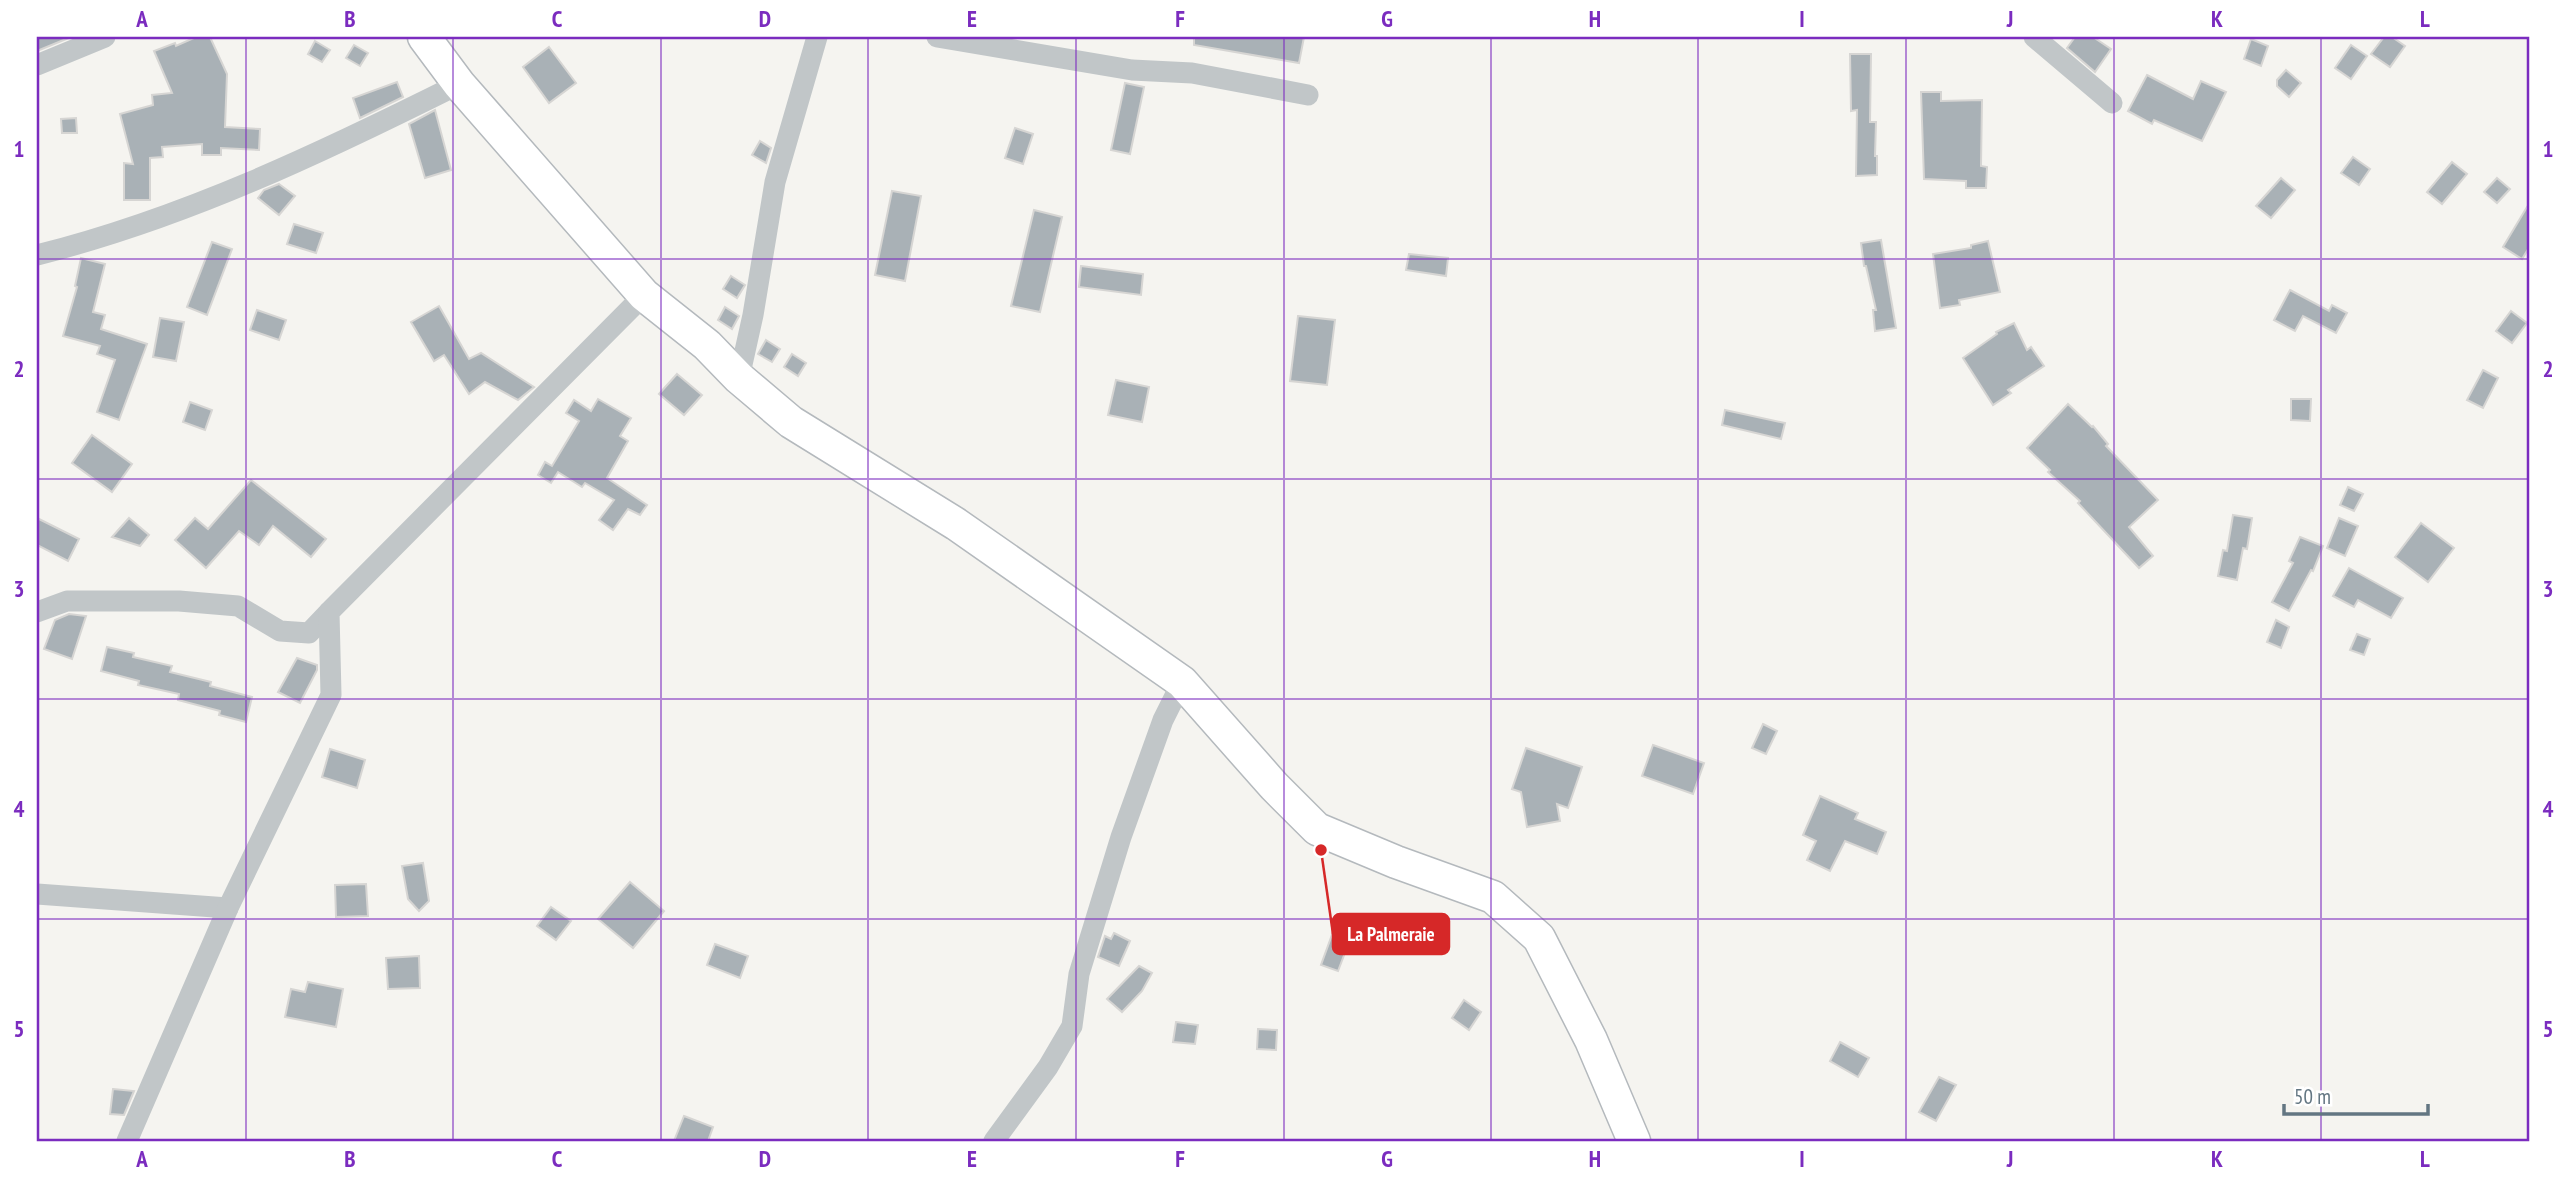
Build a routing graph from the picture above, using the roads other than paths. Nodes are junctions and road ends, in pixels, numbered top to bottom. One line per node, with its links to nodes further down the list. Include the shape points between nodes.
1 (105, 37): 6 (street)
2 (424, 37): 7 (street)
3 (817, 37): 12 (street, via 775,182)
4 (937, 37): 8 (street, via 1132,70 1192,73)
5 (2034, 37): 9 (street)
6 (37, 65)
7 (459, 84): 10 (street, via 302,161 189,208); 11 (street)
8 (1308, 95)
9 (2112, 103)
10 (37, 254)
11 (644, 295): 12 (street, via 708,345); 13 (street)
12 (739, 378): 15 (street, via 791,422 956,524)
13 (329, 611): 14 (street, via 309,633 280,631 238,606 179,601 67,601); 17 (street, via 331,695)
14 (37, 612)
15 (1182, 682): 19 (street, via 1163,720 1121,837 1079,974 1072,1026); 20 (street, via 1317,829 1493,897 1539,938 1591,1040)
16 (37, 894): 17 (street)
17 (228, 908): 18 (street)
18 (127, 1141)
19 (994, 1141)
20 (1634, 1141)

